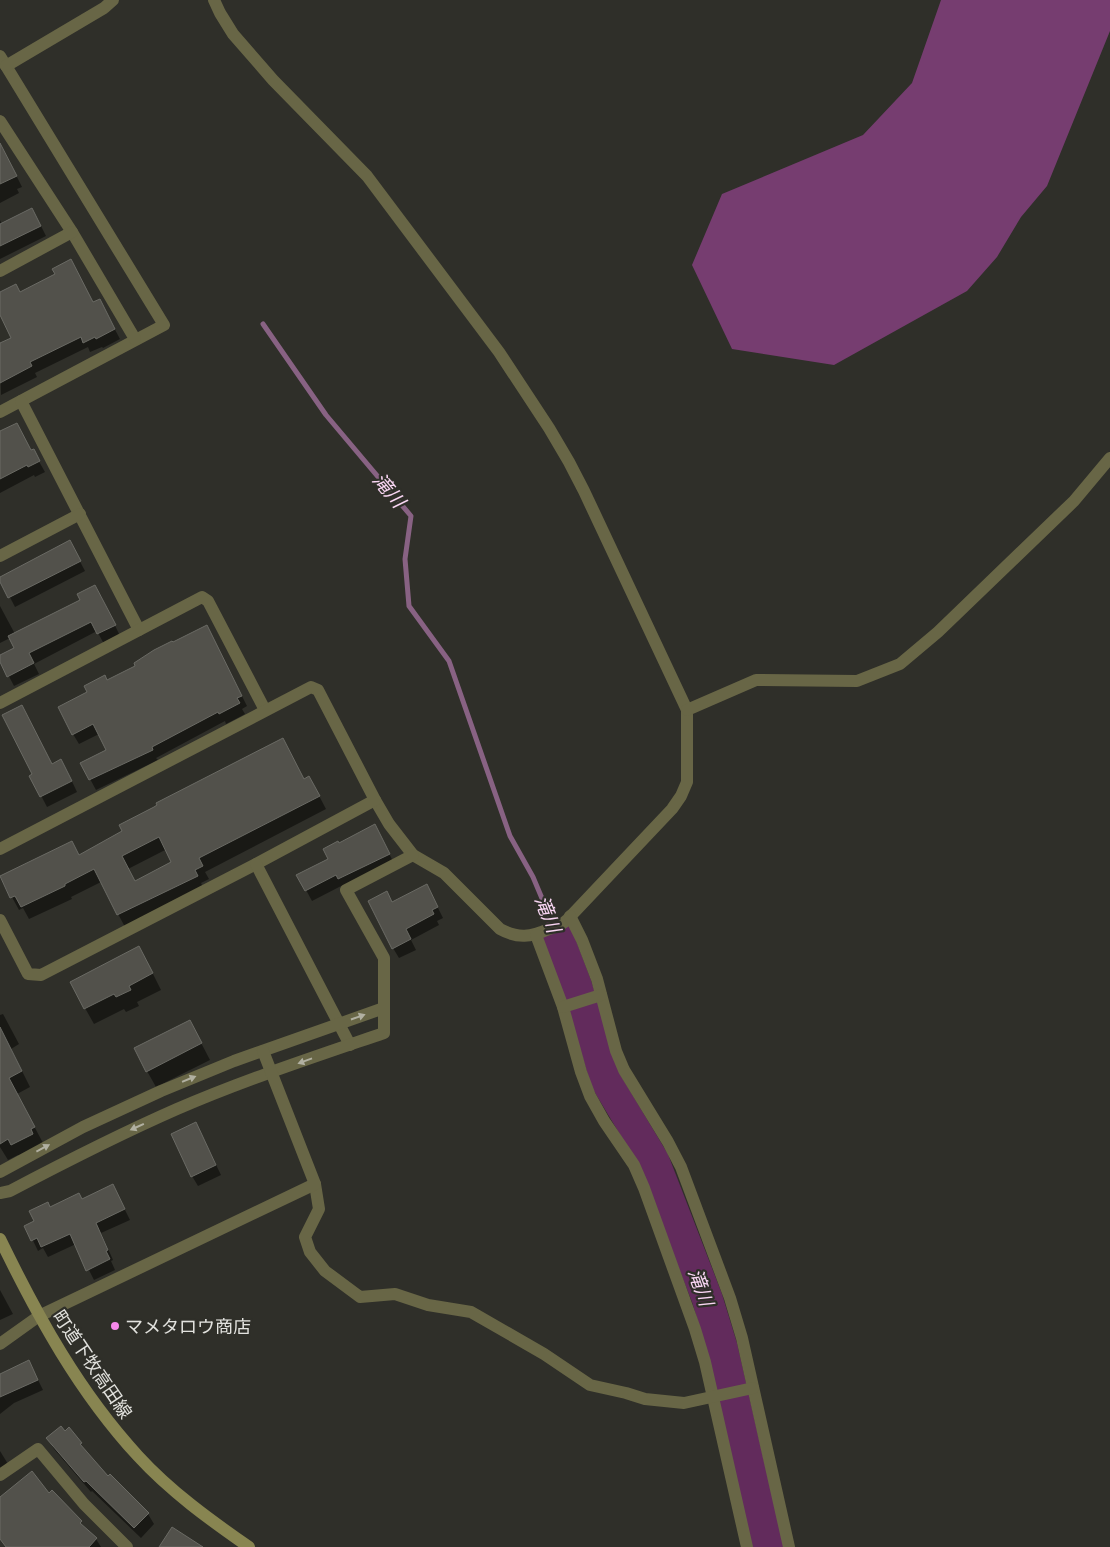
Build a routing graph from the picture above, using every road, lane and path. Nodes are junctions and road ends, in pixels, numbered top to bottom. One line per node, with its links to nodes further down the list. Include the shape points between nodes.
1 (112, 0): 3 (street, via 104,8)
2 (214, 0): 16 (street, via 233,34 367,176 499,352 576,476)
3 (3, 61): 7 (street, via 164,325)
4 (1, 126): 5 (street)
5 (72, 232): 6 (street); 7 (street)
6 (0, 271)
7 (136, 339): 8 (street)
8 (21, 401): 9 (street); 11 (street)
9 (0, 412)
10 (1110, 458): 16 (street, via 1074,501 938,632 900,664 857,681 756,680)
11 (80, 514): 12 (street); 13 (street)
12 (0, 556)
13 (139, 630): 14 (street); 15 (street, via 202,597 208,601)
14 (0, 703)
15 (265, 710): 17 (street, via 311,687 318,690); 18 (street)
16 (686, 710): 22 (street, via 687,782 681,796)
17 (376, 800): 19 (street, via 389,824); 20 (street)
18 (0, 849)
19 (413, 855): 23 (street, via 444,873 500,929 510,935); 26 (street, via 346,890 384,958)
20 (256, 864): 21 (street, via 41,975 28,974); 27 (street)
21 (0, 920)
22 (565, 921): 23 (street); 24 (street, via 582,940)
23 (536, 935): 25 (street)
24 (601, 995): 25 (street); 37 (street, via 624,1070 681,1167 730,1298)
25 (563, 1007): 38 (street, via 590,1096 634,1165 644,1188 695,1329)
26 (384, 1008): 27 (street, one-way to 26); 28 (street, via 384,1033)
27 (339, 1024): 28 (street); 29 (street)
28 (350, 1045): 30 (street, one-way to 30)
29 (263, 1051): 30 (street); 31 (street, one-way to 29, via 115,1111)
30 (271, 1073): 32 (street); 33 (street, one-way to 33, via 169,1113)
31 (0, 1172)
32 (315, 1184): 35 (street); 38 (street, via 320,1209 305,1237 310,1252 325,1271 360,1297 395,1294 471,1312 590,1385 658,1401 684,1403)
33 (0, 1194)
34 (0, 1240): 35 (street, 町道下牧高田線)
35 (39, 1316): 36 (street); 41 (street, 町道下牧高田線, via 92,1401 138,1456 175,1491)
36 (0, 1344)
37 (753, 1388): 38 (street); 43 (street)
38 (712, 1398): 42 (street)
39 (0, 1475): 40 (street, via 38,1449 84,1504)
40 (127, 1547)
41 (249, 1547)
42 (747, 1547)
43 (789, 1547)

